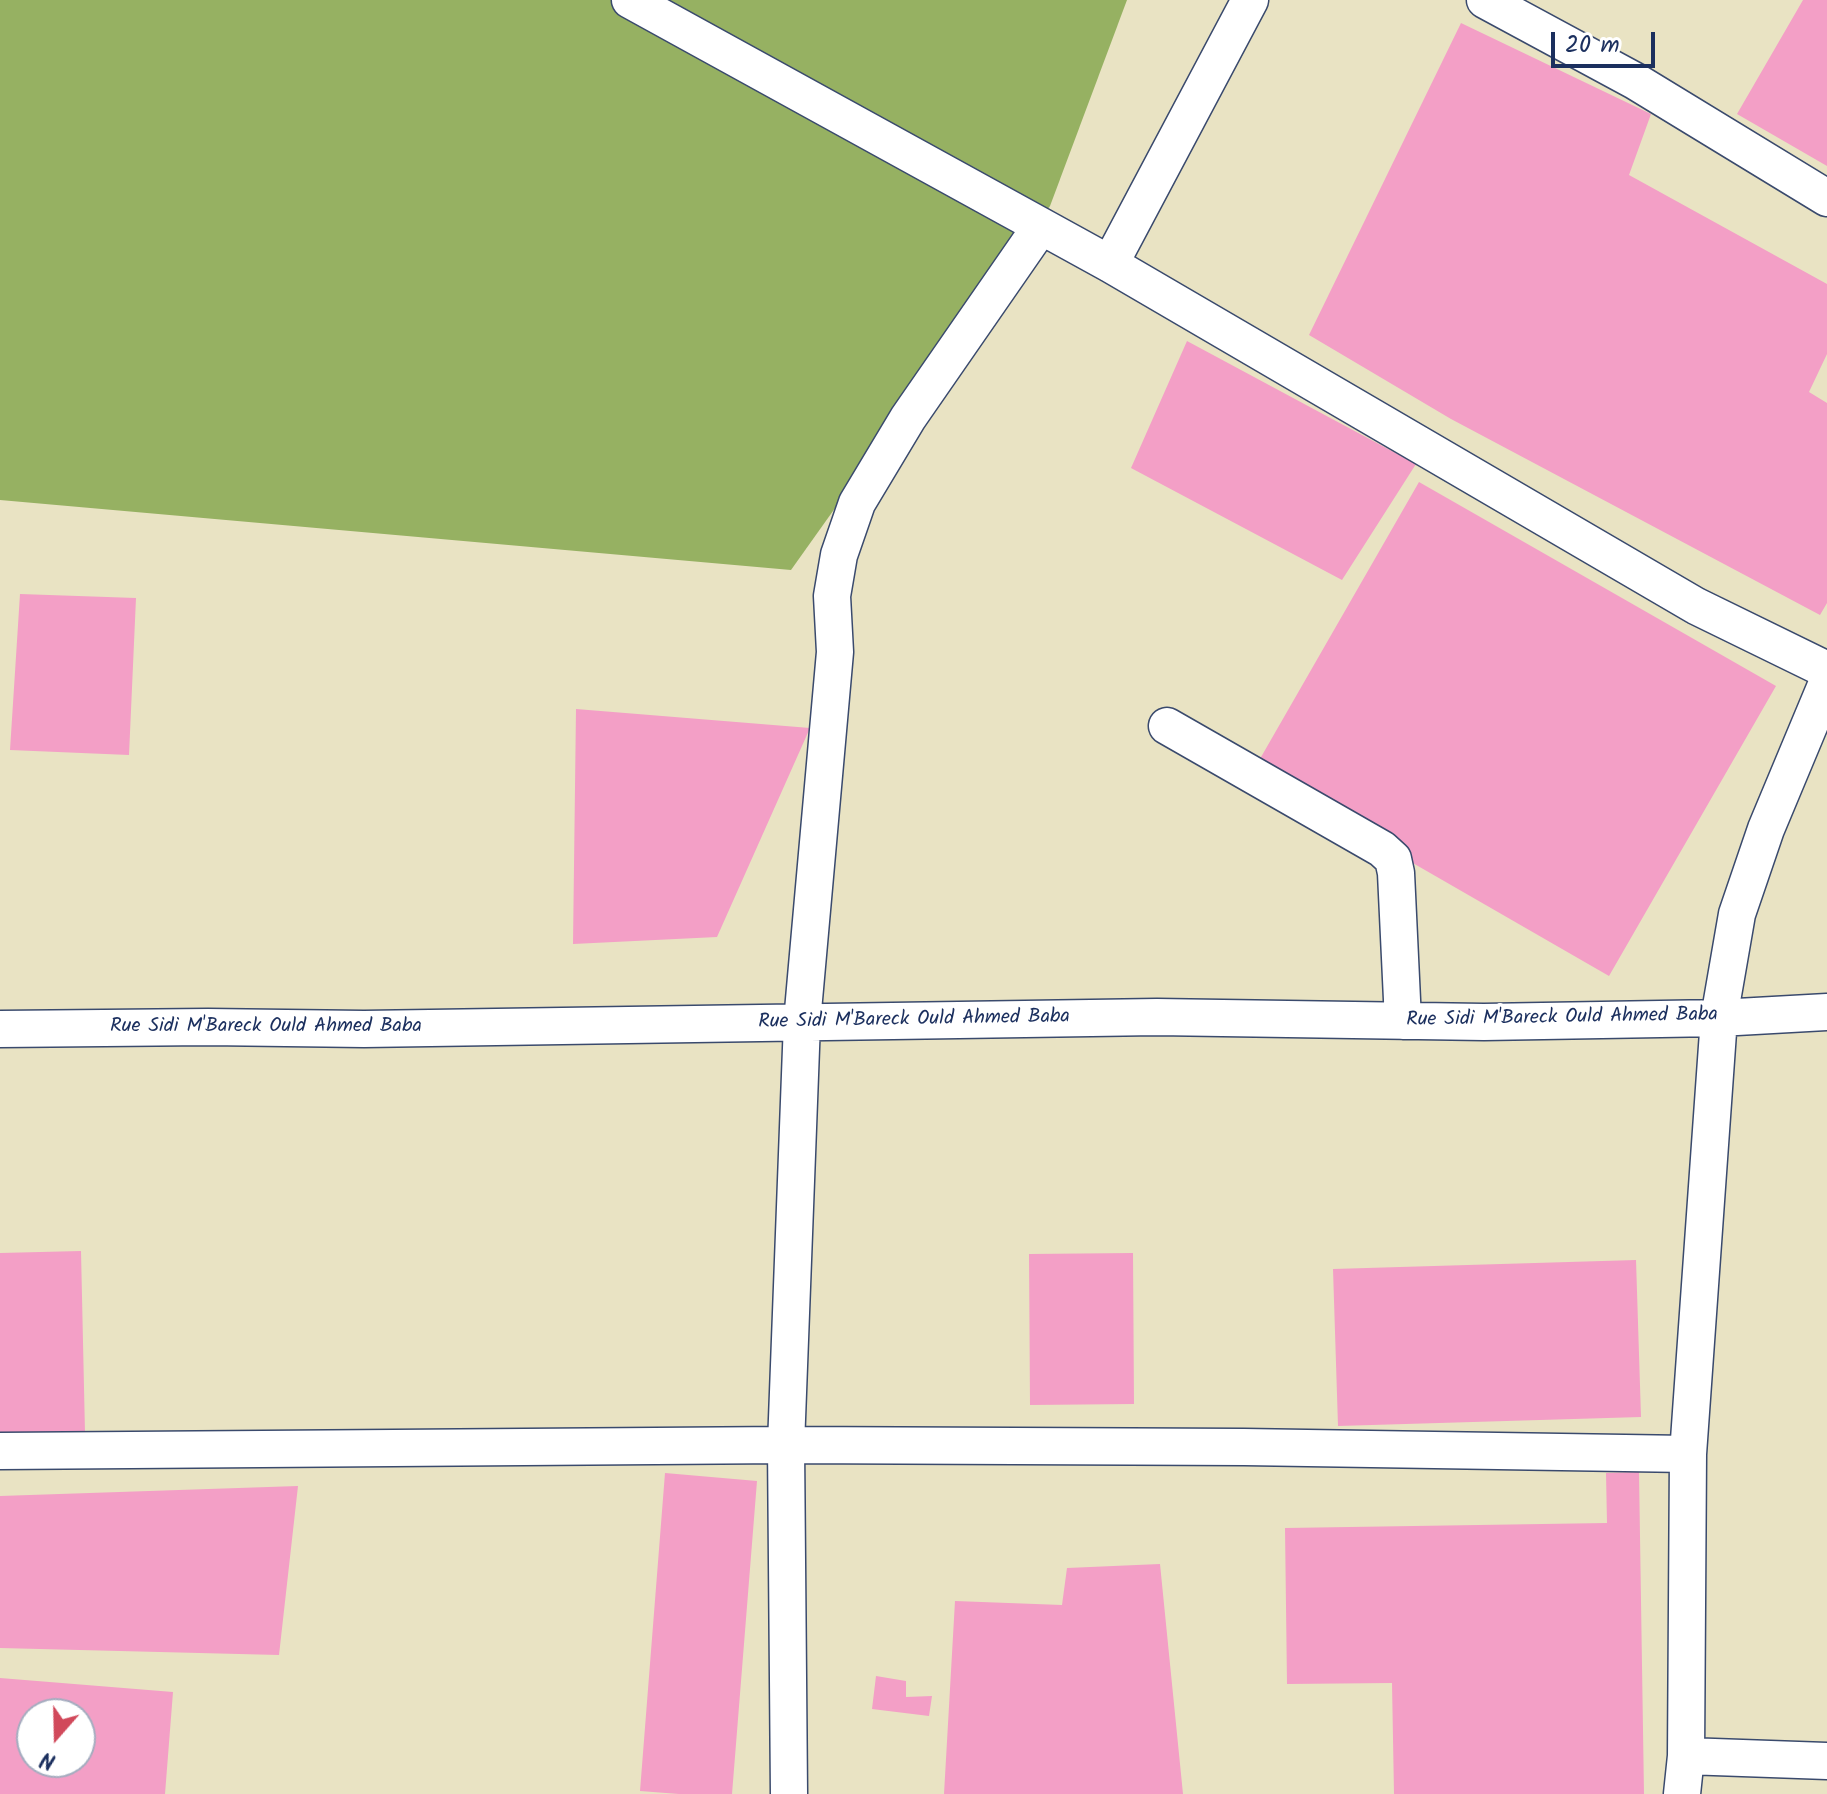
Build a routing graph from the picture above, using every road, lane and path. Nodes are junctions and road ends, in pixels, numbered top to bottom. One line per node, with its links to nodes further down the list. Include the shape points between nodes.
1 (630, 0): 5 (street)
2 (1250, 0): 6 (street)
3 (1485, 0): 4 (street, via 1635,81)
4 (1827, 198)
5 (1041, 226): 6 (street); 13 (street, via 908,418 857,503 839,555)
6 (1110, 264): 7 (street, via 1696,606)
7 (1827, 670)
8 (1827, 683): 11 (street, via 1737,914)
9 (1167, 726): 12 (street, via 1393,859)
10 (1827, 1012): 11 (street, Rue Sidi M'Bareck Ould Ahmed Baba)
11 (1719, 1018): 12 (street, Rue Sidi M'Bareck Ould Ahmed Baba); 17 (street)
12 (1403, 1021): 13 (street, Rue Sidi M'Bareck Ould Ahmed Baba, via 1157,1017)
13 (802, 1022): 14 (street, Rue Sidi M'Bareck Ould Ahmed Baba); 15 (street)
14 (0, 1029)
15 (786, 1445): 16 (street); 17 (street); 20 (street)
16 (0, 1451)
17 (1688, 1454): 18 (street)
18 (1686, 1756): 19 (street); 21 (street)
19 (1827, 1761)
20 (789, 1794)
21 (1682, 1794)

